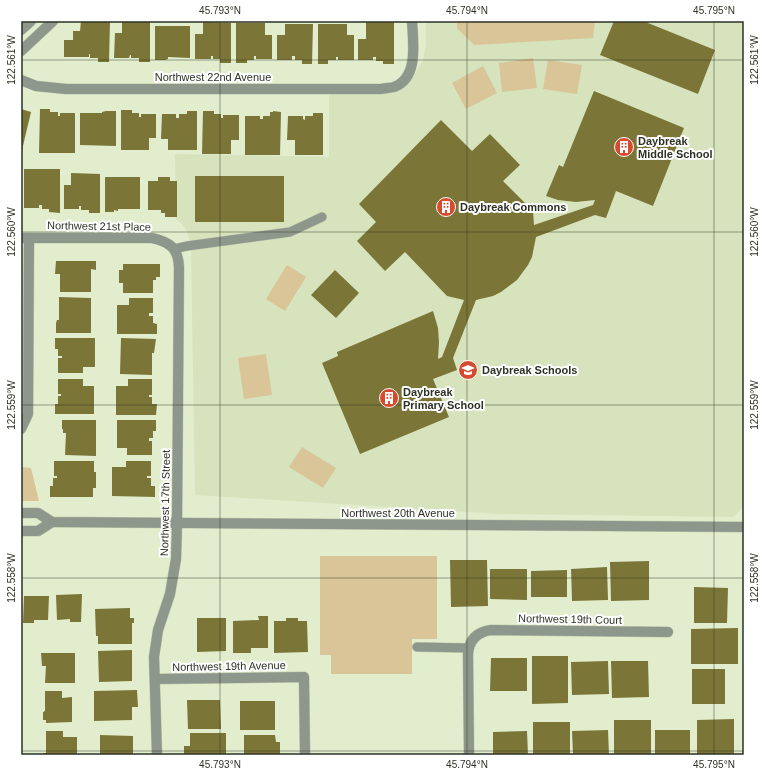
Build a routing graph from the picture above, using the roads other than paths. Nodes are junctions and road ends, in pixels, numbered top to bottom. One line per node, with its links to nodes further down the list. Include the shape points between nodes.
1 (31, 21): 4 (street)
2 (53, 21): 5 (street)
3 (412, 21): 6 (street, Northwest 22nd Avenue, via 413,60 409,74 394,87 381,89 66,89 36,86)
4 (21, 30)
5 (21, 51)
6 (21, 80)
7 (322, 217): 9 (lane, via 290,232)
8 (25, 238): 9 (street, Northwest 21st Place, via 152,238 167,243); 10 (street, via 28,414)
9 (174, 249): 13 (street, Northwest 17th Street, via 179,267)
10 (21, 429)
11 (21, 513): 12 (street, Northwest 20th Avenue, via 38,513)
12 (52, 522): 13 (street, Northwest 20th Avenue); 15 (street, Northwest 20th Avenue, via 38,531)
13 (177, 523): 14 (street, Northwest 20th Avenue); 19 (street, Northwest 17th Street, via 176,559 170,594 158,630 154,657)
14 (744, 527)
15 (21, 531)
16 (668, 632): 18 (street, Northwest 19th Court, via 491,630 475,637)
17 (417, 647): 18 (lane)
18 (468, 648): 22 (street)
19 (155, 678): 20 (street, Northwest 17th Street); 21 (street, Northwest 19th Avenue, via 304,677)
20 (157, 755)
21 (305, 755)
22 (469, 755)

